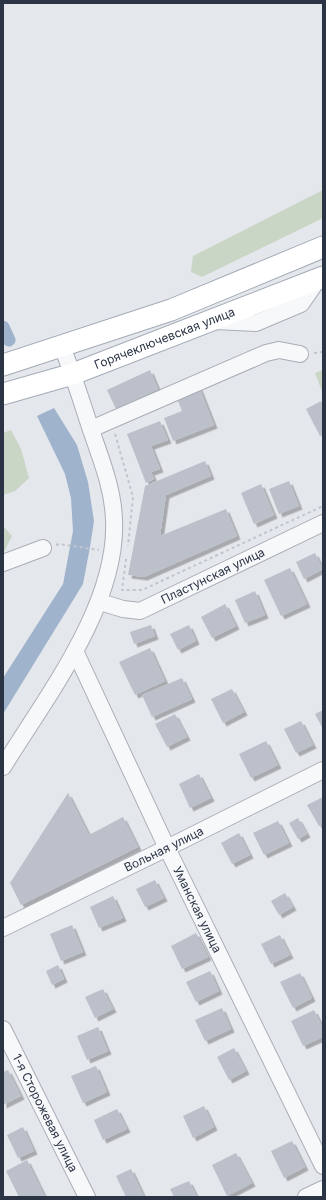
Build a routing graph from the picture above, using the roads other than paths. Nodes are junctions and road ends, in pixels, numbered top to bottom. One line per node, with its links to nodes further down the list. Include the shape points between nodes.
1 (323, 247): 3 (main road, via 171,310)
2 (321, 277): 6 (main road, Горячеключевская улица)
3 (62, 347): 5 (main road); 6 (street)
4 (300, 354): 8 (street, via 279,350 266,353)
5 (3, 365)
6 (73, 374): 7 (main road, Горячеключевская улица); 8 (street)
7 (3, 394)
8 (91, 429): 12 (street, via 106,469 114,520 110,566)
9 (323, 523): 12 (street, Пластунская улица, via 140,611)
10 (43, 548): 11 (street)
11 (3, 563)
12 (100, 602): 13 (street)
13 (75, 651): 14 (street); 16 (street, Уманская улица)
14 (3, 767)
15 (323, 770): 16 (street, Вольная улица)
16 (167, 848): 17 (street, Вольная улица); 19 (street, Уманская улица)
17 (3, 928)
18 (3, 1029): 21 (street, 1-я Сторожевая улица)
19 (323, 1166)
20 (323, 1189): 22 (street)
21 (87, 1197)
22 (306, 1197)

